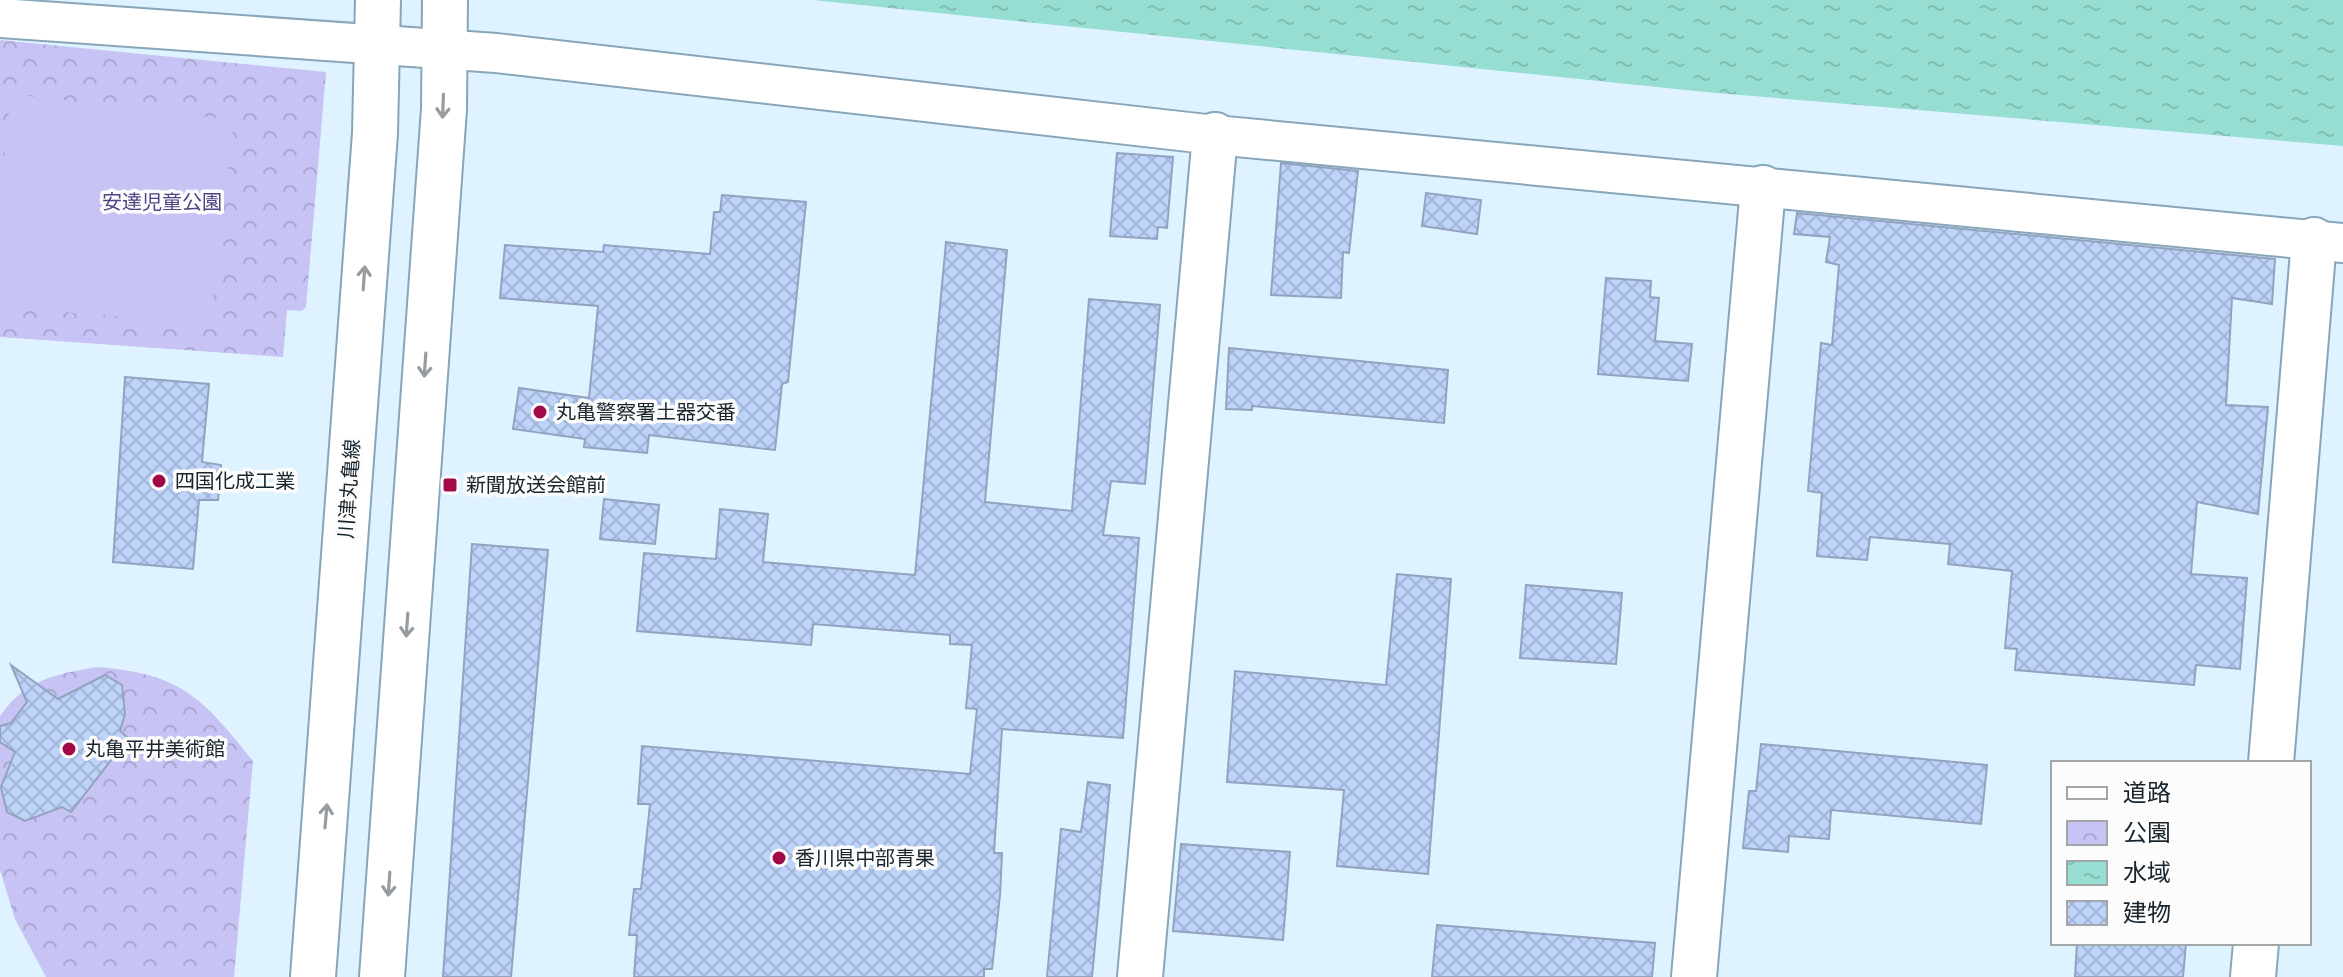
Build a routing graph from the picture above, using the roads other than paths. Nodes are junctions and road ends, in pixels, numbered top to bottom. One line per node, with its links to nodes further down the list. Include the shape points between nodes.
1 (378, 0): 4 (street, 川津丸亀線)
2 (445, 0): 5 (street)
3 (0, 18): 4 (street)
4 (376, 47): 5 (street); 11 (street, 川津丸亀線, one-way to 4, via 375,133)
5 (444, 50): 6 (street); 12 (street, one-way to 12)
6 (1215, 135): 7 (street); 13 (street)
7 (1763, 188): 8 (street); 14 (street)
8 (2329, 242): 9 (street)
9 (2271, 761)
10 (2256, 945): 15 (street)
11 (313, 977)
12 (382, 977)
13 (1140, 977)
14 (1694, 977)
15 (2253, 977)

